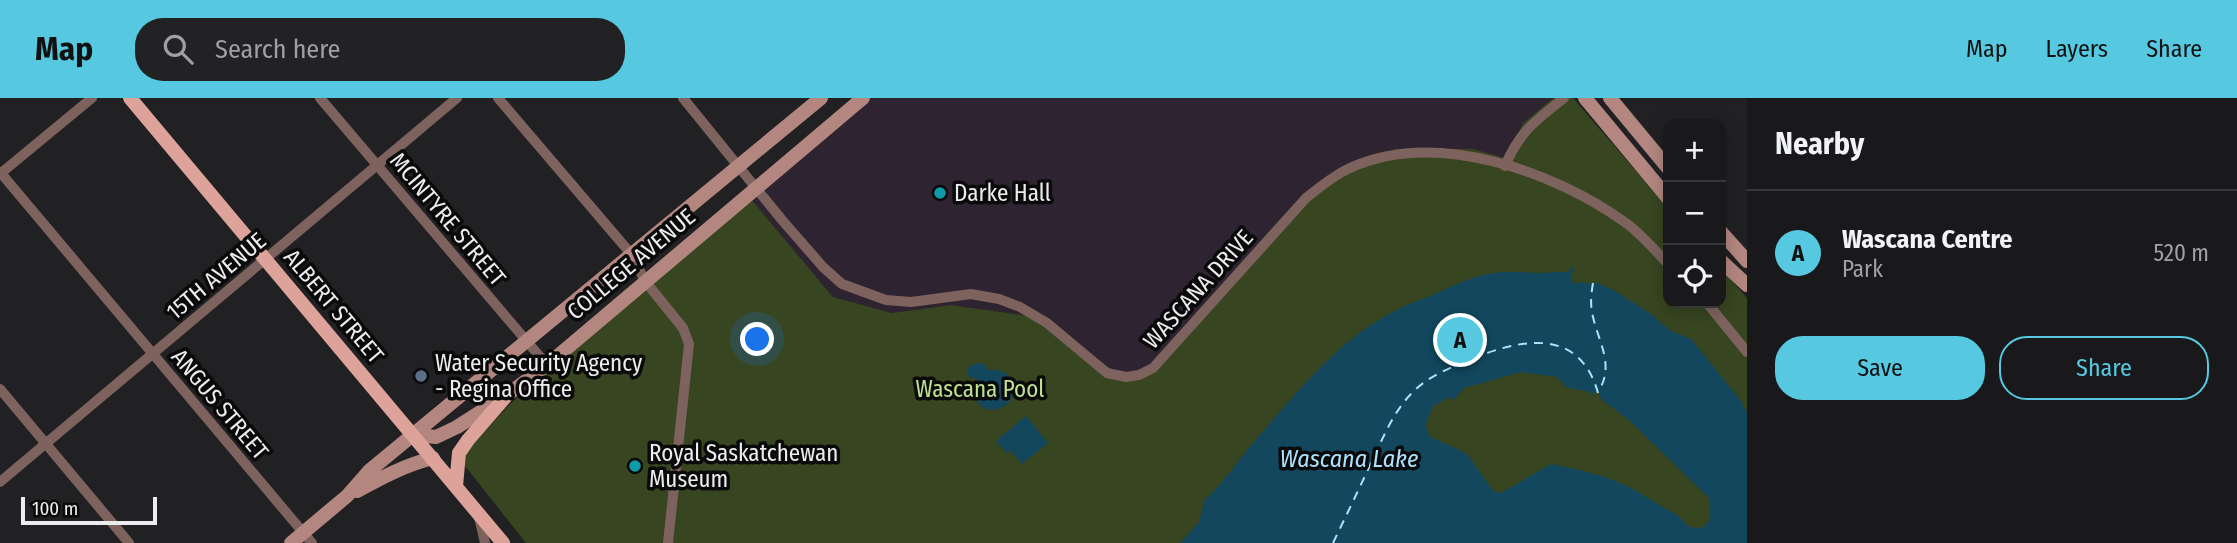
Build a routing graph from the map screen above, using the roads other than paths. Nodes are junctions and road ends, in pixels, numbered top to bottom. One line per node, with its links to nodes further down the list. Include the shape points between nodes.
1 (92, 98): 16 (street)
2 (130, 98): 22 (main road, ALBERT STREET)
3 (320, 98): 13 (street, MCINTYRE STREET)
4 (457, 98): 13 (street, 15TH AVENUE)
5 (498, 98): 20 (street)
6 (683, 98): 14 (street, WASCANA DRIVE)
7 (821, 98): 14 (main road, COLLEGE AVENUE)
8 (863, 98): 17 (main road, COLLEGE AVENUE)
9 (1564, 98): 15 (street, via 1518,138)
10 (1585, 98): 18 (main road)
11 (1611, 98): 12 (main road)
12 (1663, 162)
13 (377, 165): 22 (street, 15TH AVENUE); 28 (street, MCINTYRE STREET)
14 (740, 166): 17 (street, WASCANA DRIVE); 20 (main road, COLLEGE AVENUE)
15 (1505, 166): 17 (street, WASCANA DRIVE, via 1448,153 1404,153 1342,172 1306,198 1153,368 1126,377 1100,369 1047,323 999,299 971,293 911,302 886,300 842,284); 21 (street, WASCANA DRIVE, via 1556,183 1627,224)
16 (0, 173): 30 (street, ANGUS STREET)
17 (756, 188): 25 (main road, COLLEGE AVENUE)
18 (1663, 192)
19 (1726, 238): 23 (main road)
20 (632, 255): 25 (street); 28 (main road, COLLEGE AVENUE)
21 (1663, 259)
22 (265, 260): 30 (street, 15TH AVENUE); 34 (main road, ALBERT STREET)
23 (1747, 261)
24 (1726, 266): 26 (main road)
25 (645, 281): 31 (main road, COLLEGE AVENUE); 46 (street, via 683,328 689,344)
26 (1747, 285)
27 (1711, 308): 29 (street)
28 (528, 342): 31 (street, MCINTYRE STREET); 34 (main road, COLLEGE AVENUE)
29 (1747, 352)
30 (153, 354): 35 (street, 15TH AVENUE); 41 (street, ANGUS STREET)
31 (547, 365): 33 (main road, COLLEGE AVENUE)
32 (0, 389): 35 (street)
33 (507, 395): 34 (main road, COLLEGE AVENUE, via 436,437); 38 (main road, via 459,453)
34 (414, 435): 36 (main road, ALBERT STREET); 39 (main road, COLLEGE AVENUE, via 369,471)
35 (46, 444): 37 (street, 15TH AVENUE); 42 (street)
36 (433, 458): 38 (main road, ALBERT STREET); 39 (main road, COLLEGE AVENUE, via 409,464)
37 (0, 482)
38 (456, 485): 40 (main road, ALBERT STREET)
39 (347, 496): 41 (main road, COLLEGE AVENUE)
40 (478, 513): 44 (street); 45 (main road, ALBERT STREET)
41 (307, 538): 43 (main road, COLLEGE AVENUE)
42 (129, 543)
43 (291, 543)
44 (485, 543)
45 (503, 543)
46 (668, 543)

